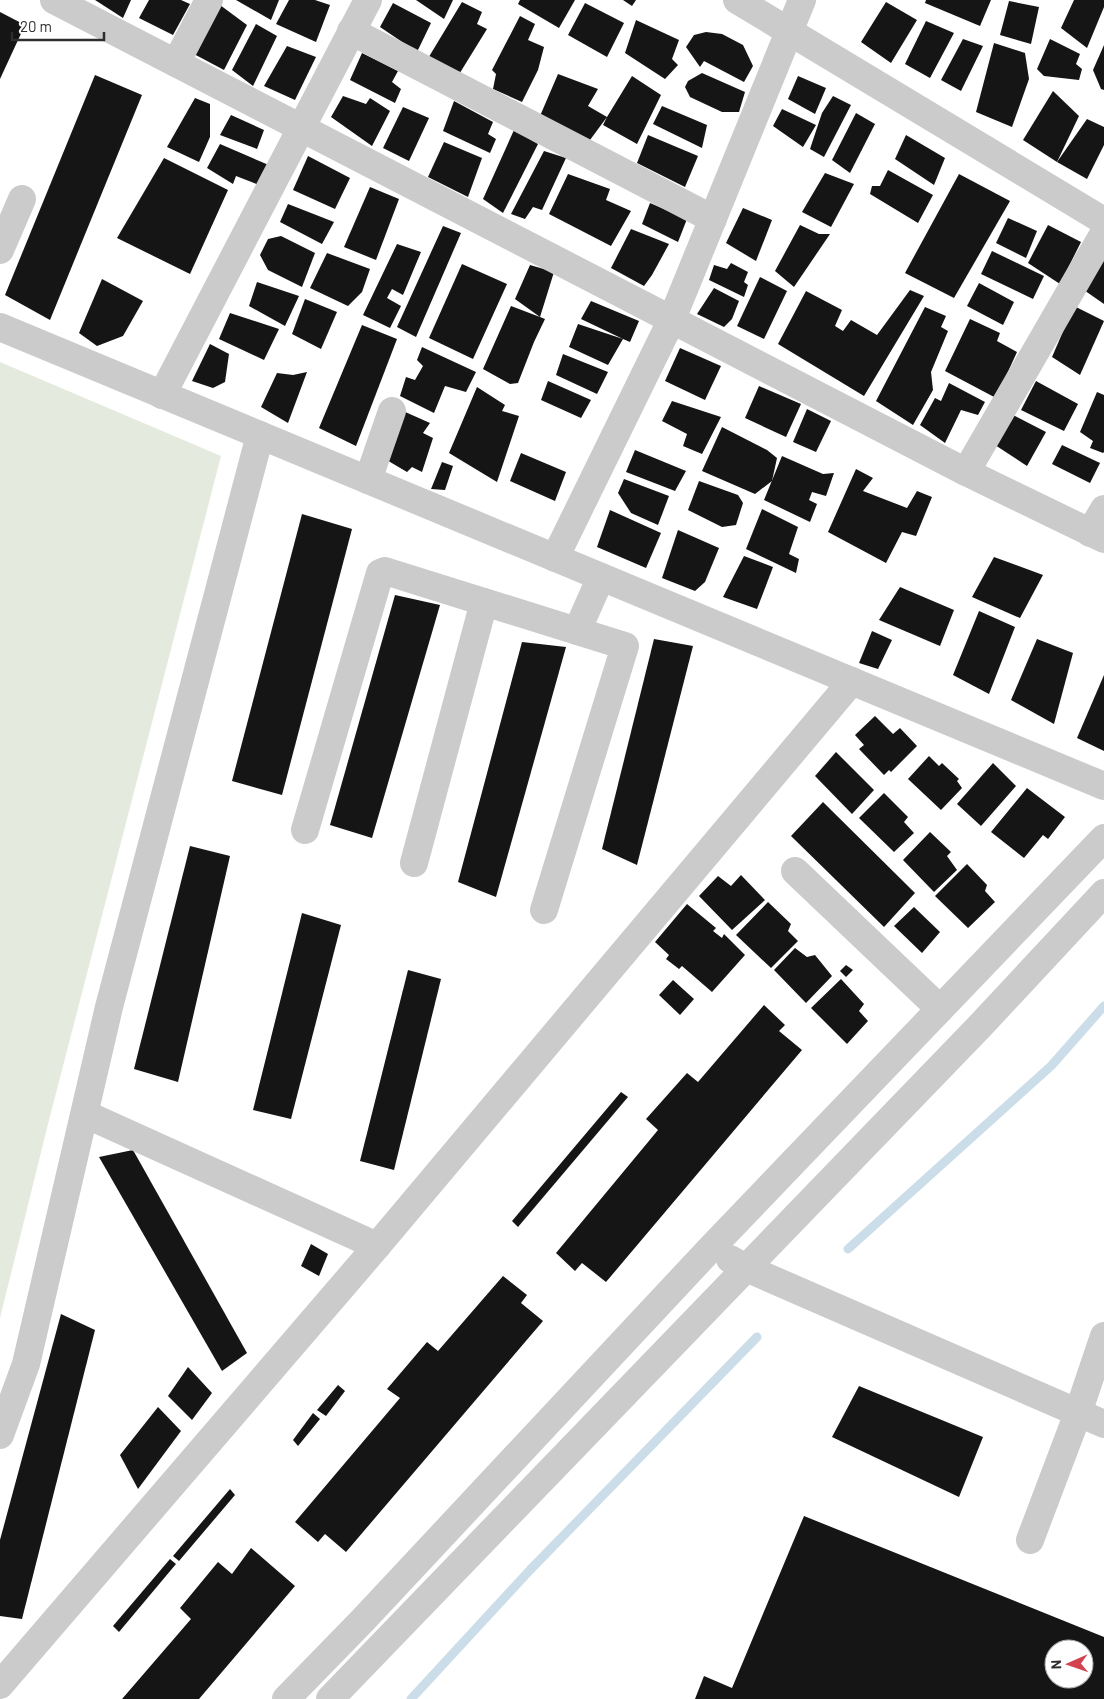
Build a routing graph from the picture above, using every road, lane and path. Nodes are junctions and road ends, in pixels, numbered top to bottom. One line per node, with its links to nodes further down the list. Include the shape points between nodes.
1 (54, 0): 8 (street)
2 (208, 0): 8 (street)
3 (368, 0): 6 (street)
4 (737, 0): 7 (street)
5 (802, 0): 7 (street)
6 (351, 31): 9 (street); 11 (street)
7 (788, 31): 11 (street); 12 (street)
8 (176, 63): 9 (street)
9 (301, 128): 15 (street); 17 (street)
10 (22, 199): 14 (street)
11 (713, 219): 15 (street)
12 (1104, 221)
13 (1104, 233): 20 (street)
14 (0, 250)
15 (672, 319): 20 (street); 24 (street)
16 (0, 327): 17 (street)
17 (162, 395): 19 (street)
18 (392, 411): 21 (street)
19 (260, 435): 21 (street); 37 (street, via 108,1007)
20 (966, 472): 23 (street)
21 (368, 480): 24 (street)
22 (1104, 509): 23 (street)
23 (1097, 536)
24 (555, 558): 25 (street)
25 (601, 577): 27 (street); 28 (street)
26 (484, 602): 27 (street); 30 (street, via 385,571 380,573); 32 (street)
27 (577, 631): 35 (street, via 625,646)
28 (852, 681): 29 (street); 38 (street)
29 (1104, 786)
30 (305, 830)
31 (1104, 838): 36 (street)
32 (414, 863)
33 (795, 871): 36 (street)
34 (1104, 893): 40 (street)
35 (544, 910)
36 (940, 1009): 39 (street)
37 (85, 1114): 38 (street); 44 (street, via 26,1364)
38 (377, 1246): 46 (street)
39 (711, 1248): 40 (street); 47 (street)
40 (746, 1268): 42 (street); 48 (street)
41 (1104, 1336): 42 (street)
42 (1078, 1413): 43 (street); 45 (street)
43 (1104, 1424)
44 (0, 1435)
45 (1030, 1540)
46 (0, 1685)
47 (286, 1699)
48 (330, 1699)

